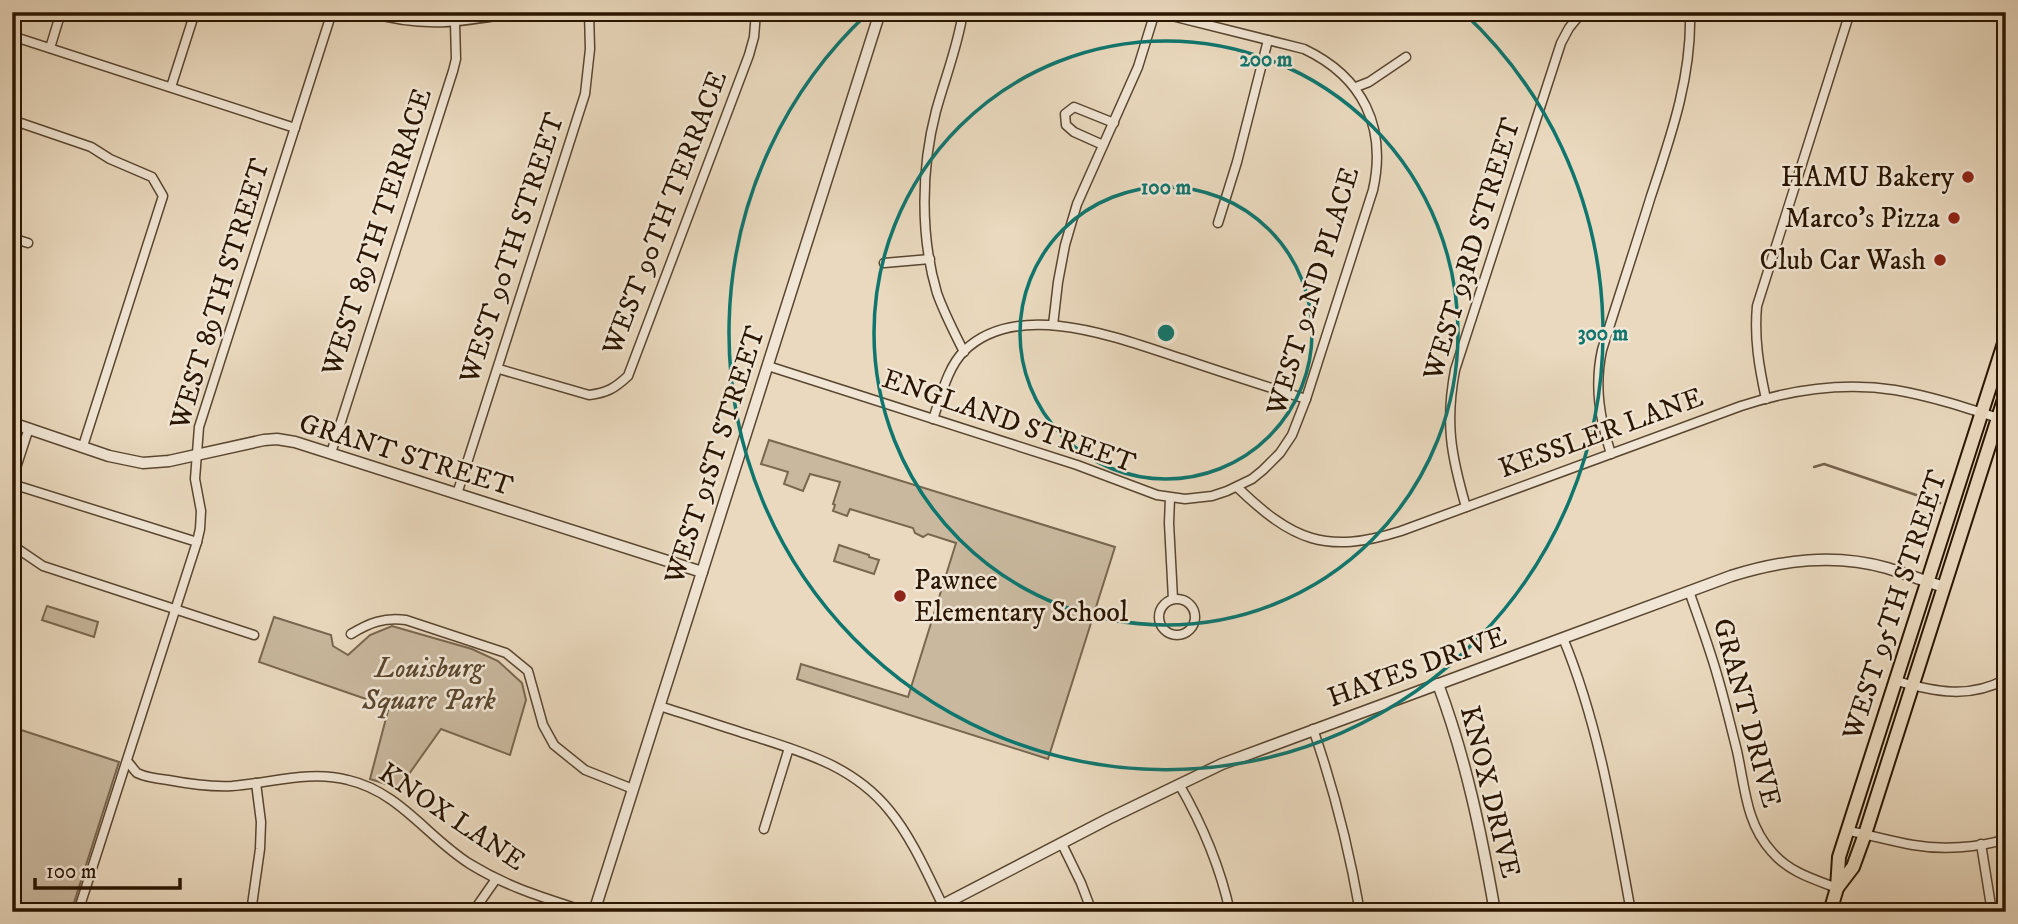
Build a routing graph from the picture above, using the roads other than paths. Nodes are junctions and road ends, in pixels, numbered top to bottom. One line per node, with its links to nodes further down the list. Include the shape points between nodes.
1 (61, 12): 17 (street)
2 (195, 12): 20 (street)
3 (332, 12): 23 (street, WEST 89TH STREET)
4 (368, 12): 14 (street, via 408,22)
5 (519, 12): 14 (street)
6 (589, 12): 34 (street, WEST 90TH STREET, via 585,94)
7 (756, 12): 34 (street, WEST 90TH TERRACE, via 750,55 628,376 613,390 589,395)
8 (880, 12): 33 (street, WEST 91ST STREET)
9 (963, 12): 28 (street, via 929,150 926,220)
10 (1156, 12): 16 (street); 22 (street)
11 (1582, 12): 51 (street, WEST 93RD STREET, via 1561,43 1455,370 1450,394 1451,451)
12 (1690, 12): 45 (street, via 1684,85 1598,365 1599,408)
13 (1850, 12): 36 (street, via 1757,306 1757,355)
14 (455, 23): 44 (street, WEST 89TH TERRACE, via 453,71)
15 (12, 36): 17 (street)
16 (1268, 40): 19 (street, via 1314,54); 25 (street)
17 (50, 48): 20 (street)
18 (1406, 57): 19 (street)
19 (1356, 87): 37 (street, WEST 92ND PLACE, via 1375,135 1376,174)
20 (171, 88): 23 (street)
21 (12, 120): 43 (street, via 91,147 152,177 163,196)
22 (1114, 124): 24 (street); 24 (street, via 1074,107 1065,114 1066,125 1074,132)
23 (295, 128): 46 (street, WEST 89TH STREET, via 199,427)
24 (1103, 145): 30 (street, via 1068,235)
25 (1218, 223)
26 (12, 238): 27 (street)
27 (28, 243)
28 (930, 259): 29 (street); 32 (street, via 945,314)
29 (884, 263)
30 (1054, 325): 32 (street, via 1003,330); 37 (street, via 1113,336)
31 (2006, 337): 38 (main road, WEST 95TH STREET)
32 (964, 352): 40 (street, via 950,373)
33 (768, 366): 40 (street, ENGLAND STREET); 54 (street, WEST 91ST STREET)
34 (499, 369): 49 (street, WEST 90TH STREET)
35 (2006, 393): 39 (main road, WEST 95TH STREET)
36 (1766, 398): 38 (street, KESSLER LANE, via 1862,387 1928,397); 45 (street, KESSLER LANE)
37 (1306, 399): 48 (street, WEST 92ND PLACE, via 1280,453)
38 (1982, 413): 39 (street, KESSLER LANE); 55 (main road, WEST 95TH STREET)
39 (1998, 418): 56 (main road, WEST 95TH STREET)
40 (933, 419): 50 (street, ENGLAND STREET)
41 (12, 423): 42 (street, GRANT STREET)
42 (29, 428): 43 (street, GRANT STREET); 47 (street)
43 (83, 446): 46 (street, GRANT STREET, via 143,463)
44 (331, 453): 46 (street, GRANT STREET, via 277,439); 49 (street, GRANT STREET)
45 (1611, 454): 51 (street, KESSLER LANE)
46 (197, 455): 52 (street, WEST 89TH STREET, via 195,479 201,511)
47 (12, 482): 52 (street)
48 (1237, 487): 50 (street, ENGLAND STREET, via 1212,496); 51 (street, KESSLER LANE, via 1279,524 1337,542 1374,540)
49 (457, 494): 54 (street, GRANT STREET)
50 (1170, 498): 58 (street)
51 (1466, 507)
52 (197, 542): 59 (street, WEST 89TH STREET)
53 (12, 545): 59 (street, via 43,566)
54 (702, 572): 67 (street, WEST 91ST STREET)
55 (1928, 582): 56 (street, HAYES DRIVE); 57 (street, HAYES DRIVE, via 1862,563 1811,559 1760,567); 64 (main road, WEST 95TH STREET)
56 (1944, 587): 66 (main road, WEST 95TH STREET)
57 (1689, 591): 62 (street, HAYES DRIVE); 81 (street, GRANT DRIVE, via 1718,678 1755,828 1782,862 1799,874)
58 (1173, 599): 58 (street, via 1160,610 1159,622 1167,632 1178,635 1189,631 1195,614 1190,603)
59 (176, 609): 61 (street); 70 (street, WEST 89TH STREET)
60 (351, 634): 73 (street, via 382,619 396,618 506,653 528,671 543,726 554,745 585,770)
61 (254, 635)
62 (1563, 638): 65 (street, HAYES DRIVE); 93 (street, via 1603,763)
63 (2006, 679): 66 (street, via 1963,692)
64 (1897, 681): 66 (street); 75 (main road, WEST 95TH STREET)
65 (1438, 684): 68 (street, HAYES DRIVE); 92 (street, KNOX DRIVE, via 1464,759)
66 (1913, 686): 76 (main road, WEST 95TH STREET)
67 (659, 706): 69 (street); 73 (street, WEST 91ST STREET)
68 (1313, 729): 72 (street, HAYES DRIVE); 91 (street, via 1345,834)
69 (789, 748): 74 (street); 82 (street, via 842,769 877,796 906,835)
70 (127, 761): 71 (street, KNOX LANE, via 137,773 192,785); 83 (street, WEST 89TH STREET)
71 (256, 783): 80 (street, KNOX LANE, via 322,776 367,785 394,800 468,862); 84 (street, via 260,849)
72 (1179, 784): 78 (street, HAYES DRIVE); 90 (street, via 1210,845)
73 (633, 789): 87 (street, WEST 91ST STREET)
74 (764, 829)
75 (1849, 831): 76 (street); 81 (main road, WEST 95TH STREET, via 1839,857)
76 (1865, 834): 79 (street, via 1916,845); 81 (main road, WEST 95TH STREET, via 1853,867)
77 (2006, 839): 79 (street)
78 (1062, 844): 82 (street, HAYES DRIVE); 89 (street)
79 (1981, 844): 95 (street)
80 (496, 878): 85 (street); 86 (street, KNOX LANE, via 518,890)
81 (1837, 888): 94 (main road, WEST 95TH STREET)
82 (944, 908): 88 (street, HAYES DRIVE)
83 (78, 912)
84 (251, 912)
85 (473, 912)
86 (588, 912)
87 (594, 912)
88 (929, 912)
89 (1092, 912)
90 (1230, 912)
91 (1360, 912)
92 (1495, 912)
93 (1631, 912)
94 (1830, 912)
95 (1992, 912)

